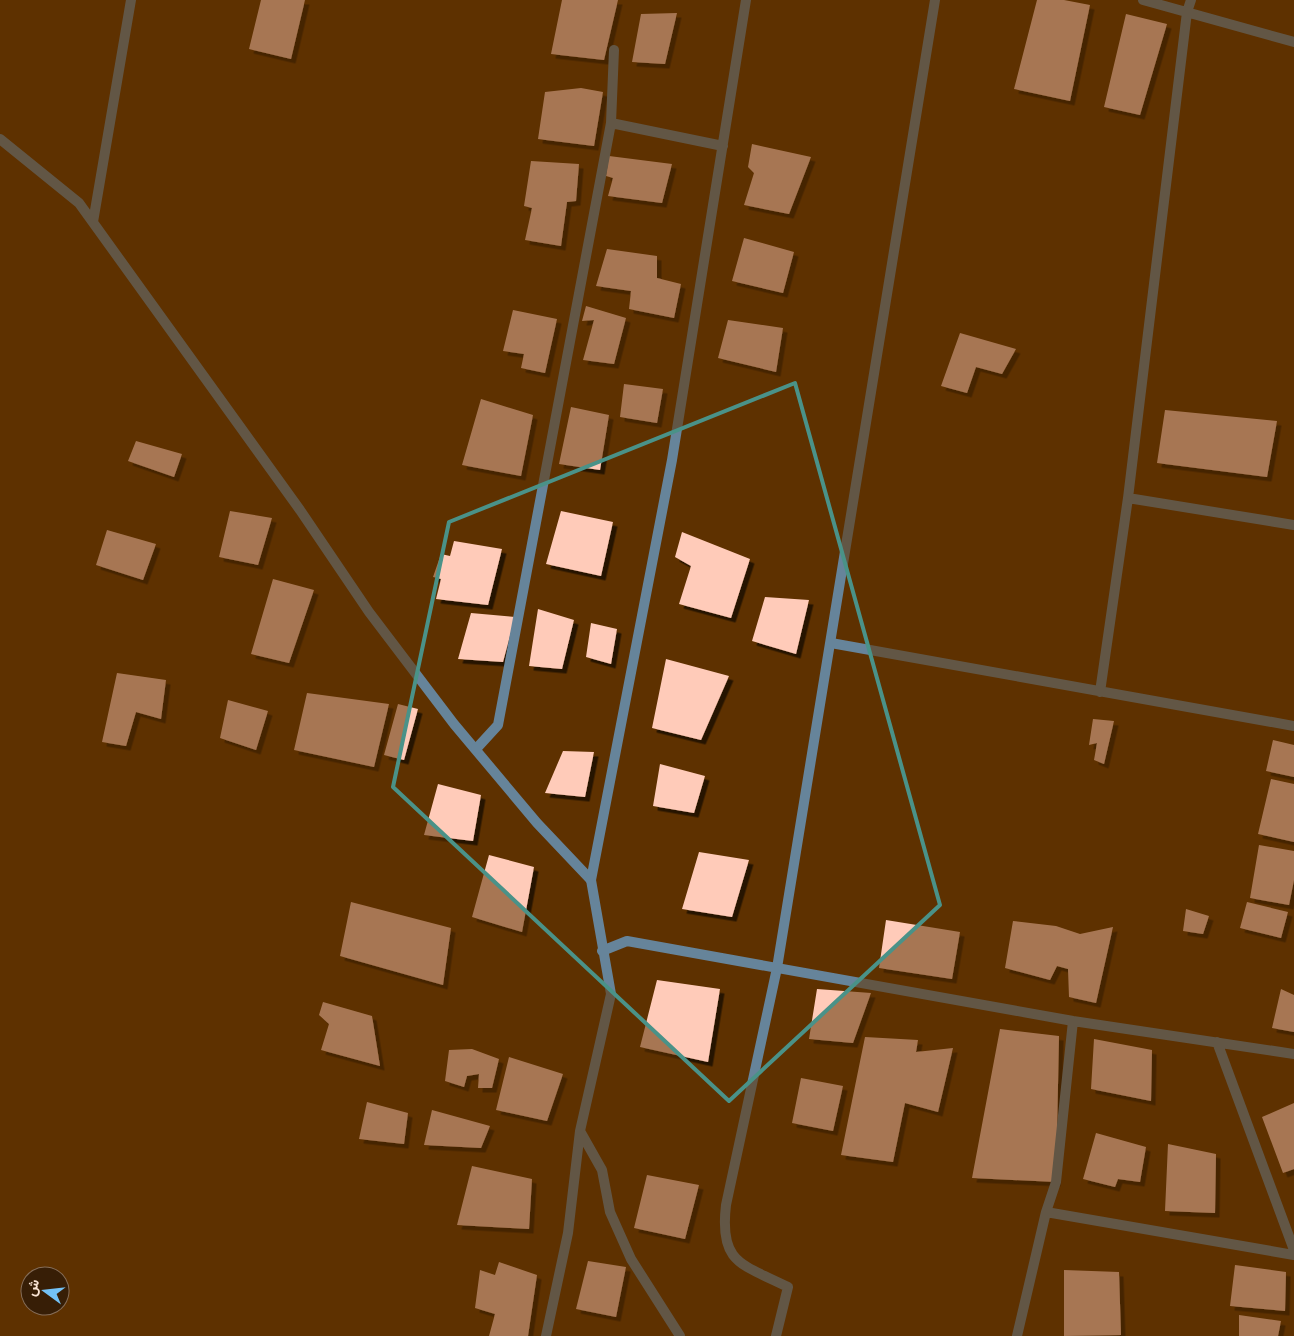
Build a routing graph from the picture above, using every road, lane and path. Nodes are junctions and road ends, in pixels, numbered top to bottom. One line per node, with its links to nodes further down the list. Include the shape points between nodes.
1 (131, 0): 12 (street)
2 (746, 0): 11 (street)
3 (935, 0): 15 (street)
4 (1143, 0): 6 (street)
5 (1192, 0): 6 (street)
6 (1187, 12): 7 (street); 13 (street)
7 (1294, 42)
8 (614, 50): 9 (street)
9 (611, 123): 11 (street); 18 (street, via 498,725)
10 (0, 140): 12 (street, via 79,202)
11 (723, 146): 19 (street, via 672,460)
12 (93, 222): 18 (street, via 300,510 369,612)
13 (1128, 498): 14 (street); 16 (street)
14 (1294, 525)
15 (830, 643): 16 (street); 21 (street)
16 (1100, 692): 17 (street)
17 (1294, 726)
18 (476, 749): 19 (street, via 537,823)
19 (590, 880): 20 (street)
20 (602, 950): 21 (street, via 627,941); 25 (street, via 611,994)
21 (777, 968): 22 (street); 31 (street, via 768,999 723,1229 730,1252 744,1265 788,1287)
22 (1072, 1020): 23 (street); 26 (street, via 1056,1182)
23 (1217, 1042): 24 (street); 27 (street)
24 (1294, 1054)
25 (580, 1131): 29 (street, via 568,1234); 30 (street, via 602,1170 610,1212 631,1258)
26 (1046, 1212): 28 (street); 32 (street)
27 (1294, 1250)
28 (1294, 1256)
29 (546, 1336)
30 (680, 1336)
31 (776, 1336)
32 (1017, 1336)

